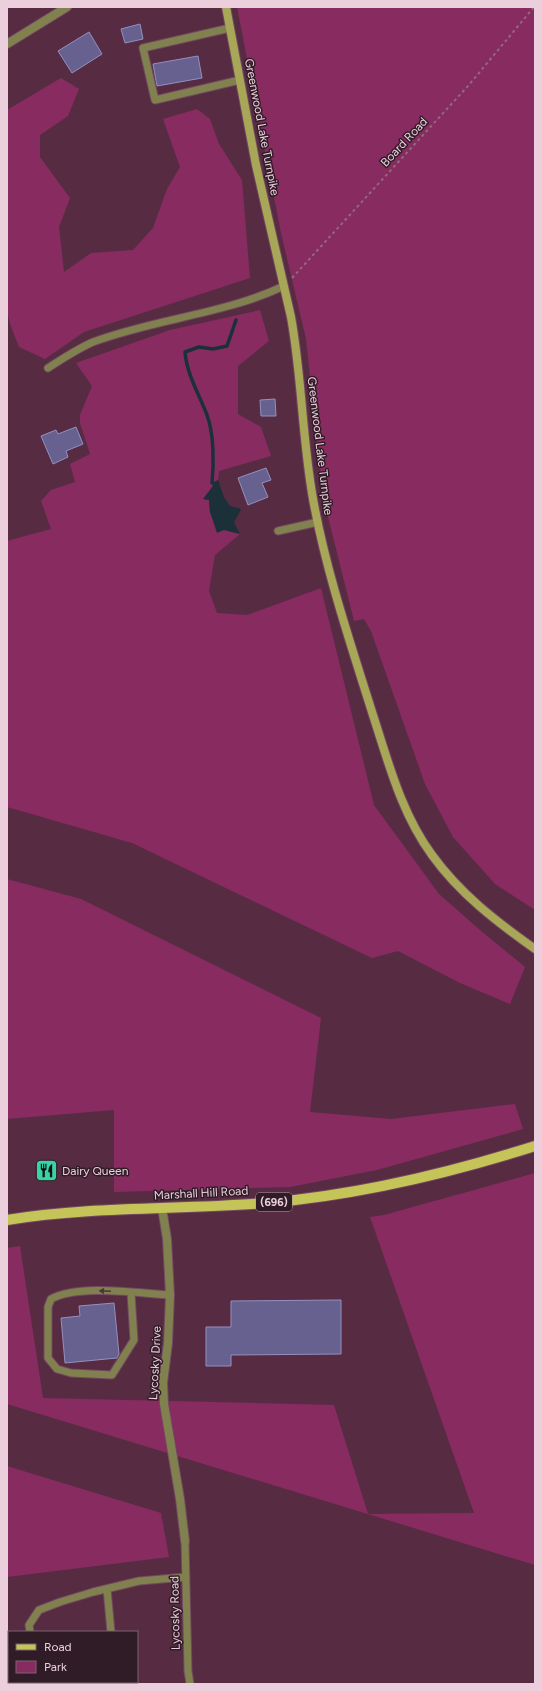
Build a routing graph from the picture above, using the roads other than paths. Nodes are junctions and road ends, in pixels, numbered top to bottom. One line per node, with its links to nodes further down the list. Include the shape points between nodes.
1 (67, 7): 4 (street)
2 (226, 7): 3 (main road, Greenwood Lake Turnpike)
3 (230, 28): 5 (main road, Greenwood Lake Turnpike); 5 (lane, via 143,48 155,100)
4 (7, 44)
5 (240, 80): 6 (main road, Greenwood Lake Turnpike, via 256,165)
6 (284, 286): 7 (lane, via 239,303 139,328 92,343); 8 (main road, Greenwood Lake Turnpike, via 295,341 309,470)
7 (48, 368)
8 (318, 522): 9 (lane); 10 (main road, Greenwood Lake Turnpike, via 342,617 389,765 410,816 430,853 455,884 495,921)
9 (278, 531)
10 (535, 949)
11 (535, 1146): 12 (main road, Marshall Hill Road / (696), via 438,1174 334,1195 200,1208)
12 (162, 1208): 13 (main road, Marshall Hill Road / (696), via 67,1213); 15 (street, Lycosky Drive, via 167,1239)
13 (7, 1220)
14 (132, 1293): 14 (lane, one-way to 14, via 79,1290 60,1294 51,1299 48,1307 48,1358 57,1369 71,1373 112,1375 134,1340); 15 (lane)
15 (170, 1295): 16 (street, Lycosky Drive, via 163,1383 164,1404)
16 (185, 1541): 17 (lane, Lycosky Road)
17 (186, 1577): 18 (lane, via 139,1581); 21 (lane, Lycosky Road)
18 (107, 1589): 19 (lane, via 38,1610 29,1625); 20 (lane)
19 (30, 1631)
20 (111, 1631)
21 (190, 1684)

